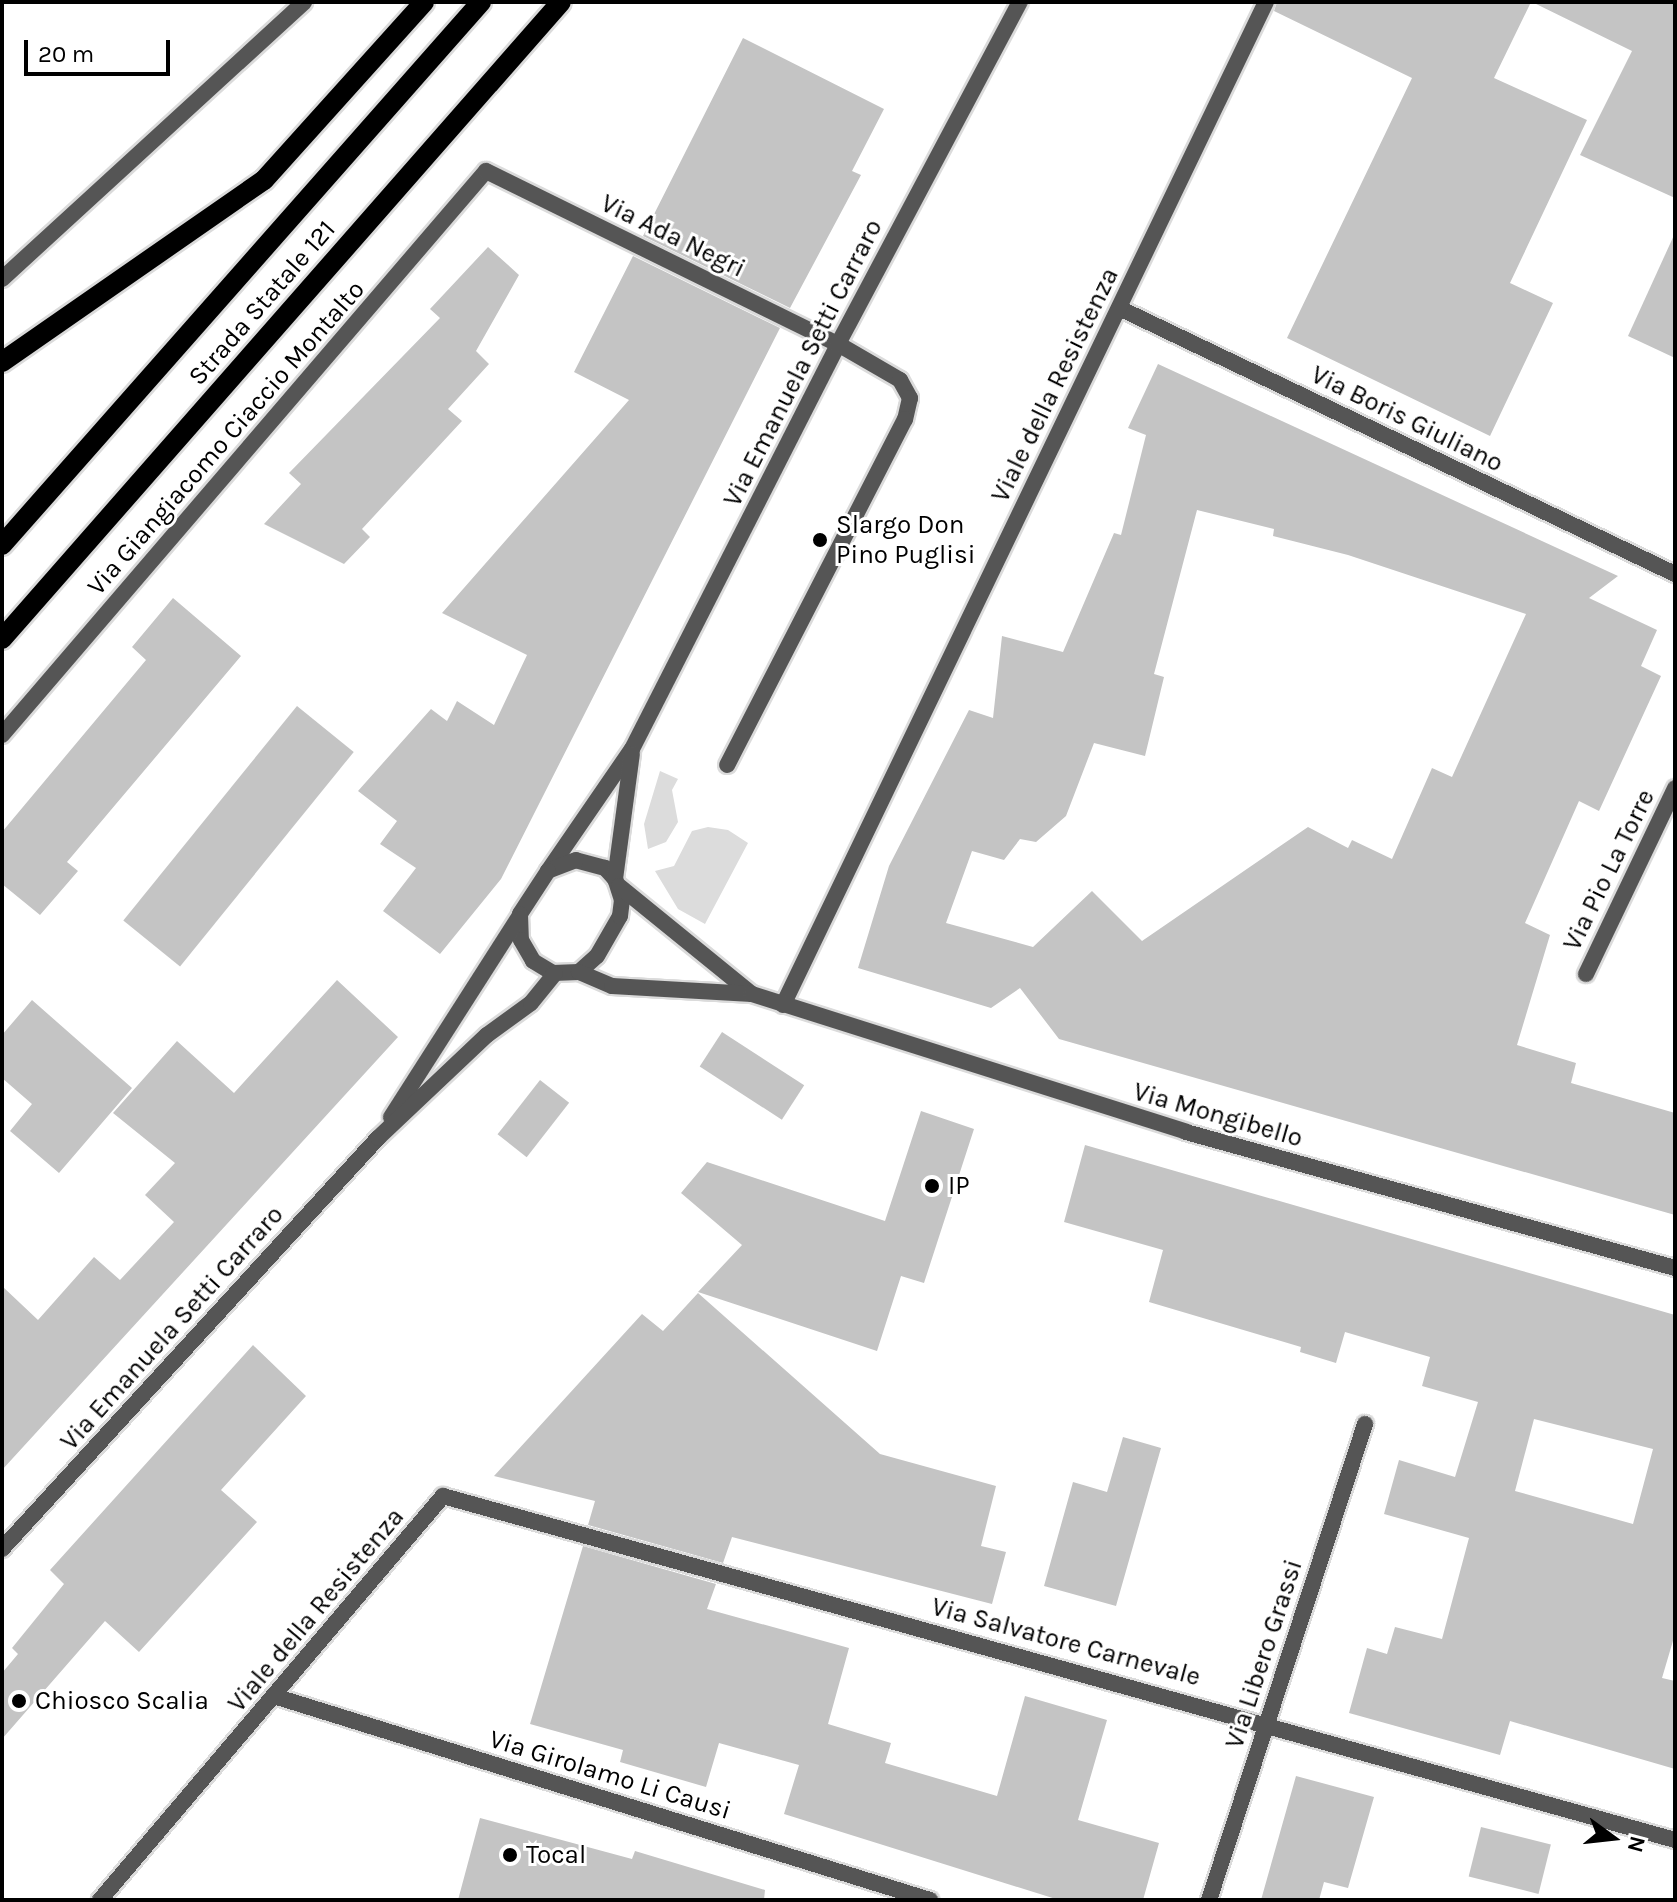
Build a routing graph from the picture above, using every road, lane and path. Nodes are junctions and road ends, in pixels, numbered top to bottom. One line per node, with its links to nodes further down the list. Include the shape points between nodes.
1 (304, 2): 8 (street)
2 (424, 2): 11 (main road, via 264,180)
3 (481, 2): 12 (main road, Strada Statale 121)
4 (561, 2): 14 (main road, Strada Statale 121)
5 (1020, 2): 10 (street, Via Emanuela Setti Carraro)
6 (1266, 2): 9 (street, Viale della Resistenza)
7 (486, 171): 10 (street, Via Ada Negri); 15 (street, Via Giangiacomo Ciaccio Montalto)
8 (2, 279)
9 (1119, 308): 13 (street, Via Boris Giuliano); 26 (street, Viale della Resistenza)
10 (838, 344): 16 (street, Via Emanuela Setti Carraro); 17 (street, Via Ada Negri, via 900,380 910,398 905,419)
11 (2, 362)
12 (2, 545)
13 (1675, 574)
14 (2, 639)
15 (2, 735)
16 (632, 749): 19 (street); 20 (street)
17 (727, 765)
18 (1675, 788): 24 (street, Via Pio La Torre)
19 (548, 871): 20 (street, via 576,860 605,868); 21 (street)
20 (617, 882): 22 (street, via 620,916 597,956); 25 (street)
21 (520, 914): 23 (street, via 525,952); 27 (street)
22 (579, 972): 23 (street); 25 (street, via 612,986)
23 (555, 973): 27 (street, via 531,1003 487,1035)
24 (1586, 974)
25 (752, 994): 26 (street, Via Mongibello)
26 (783, 1005): 28 (street, Via Mongibello, via 1186,1132)
27 (378, 1138): 31 (street, Via Emanuela Setti Carraro)
28 (1675, 1268)
29 (1365, 1424): 33 (street, Via Libero Grassi)
30 (443, 1496): 32 (street, Viale della Resistenza); 33 (street, Via Salvatore Carnevale)
31 (2, 1549)
32 (277, 1697): 35 (street, Viale della Resistenza); 36 (street, Via Girolamo Li Causi)
33 (1267, 1723): 34 (street, Via Salvatore Carnevale); 37 (street, Via Libero Grassi)
34 (1675, 1840)
35 (100, 1900)
36 (930, 1900)
37 (1209, 1900)

